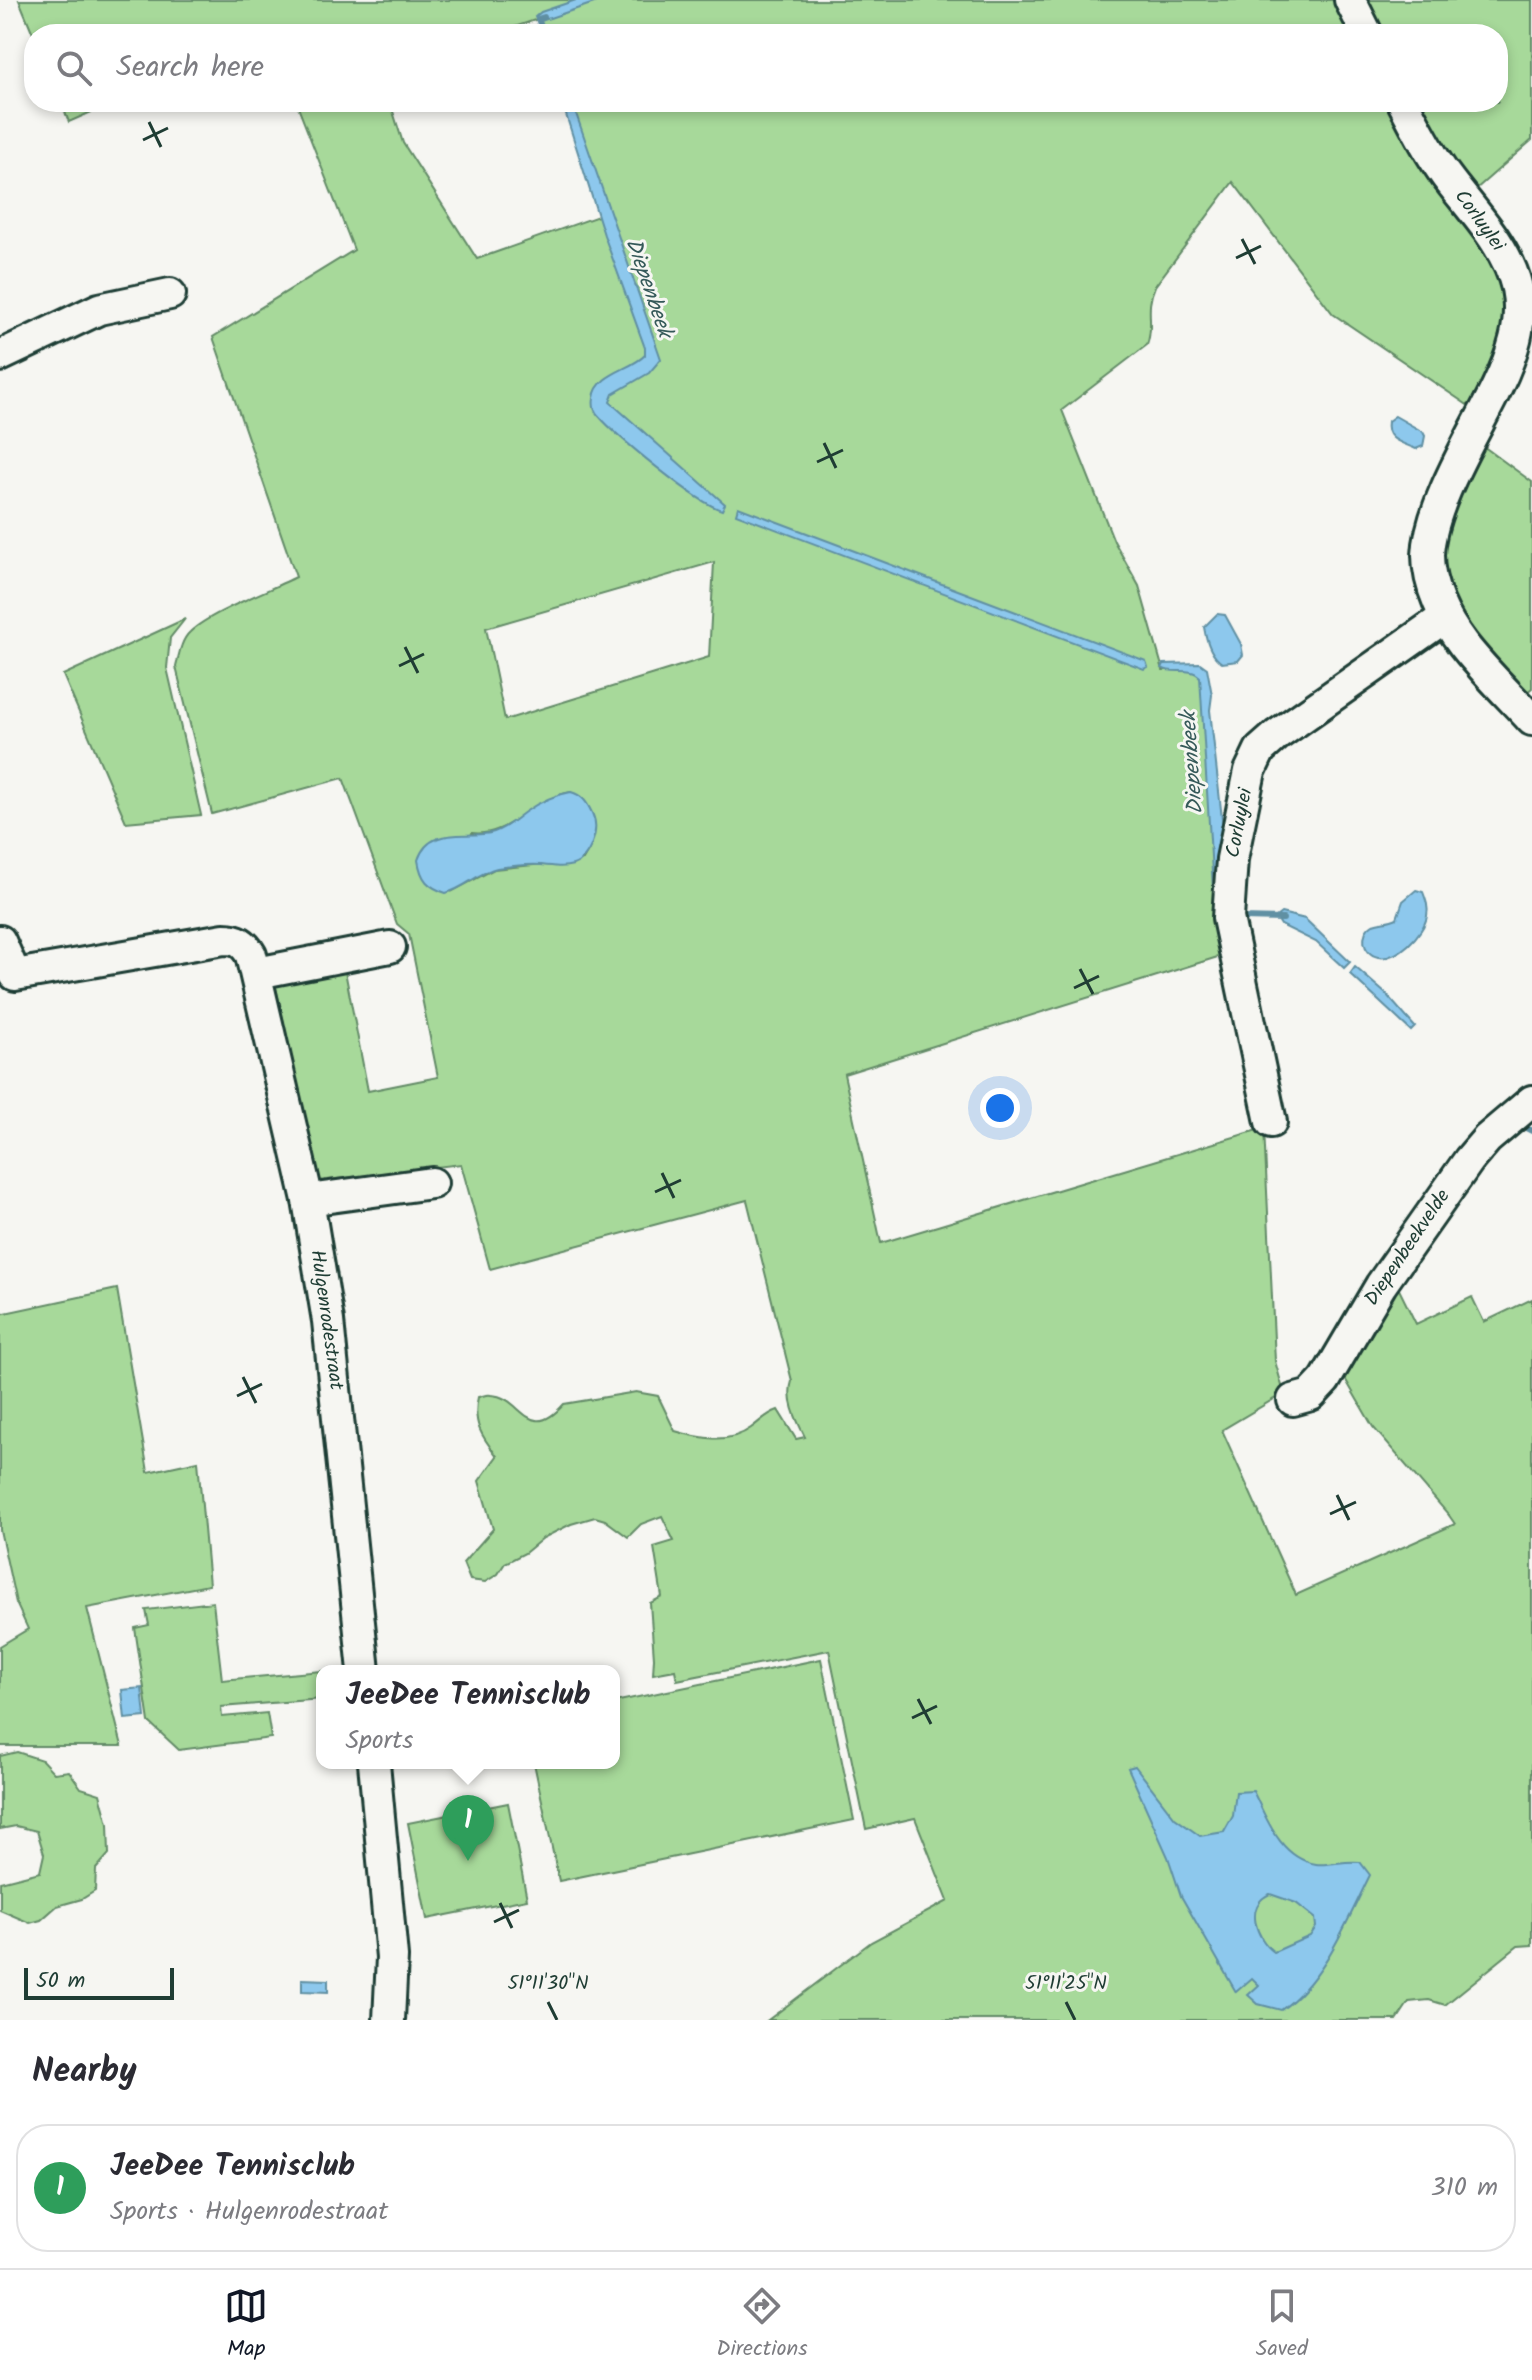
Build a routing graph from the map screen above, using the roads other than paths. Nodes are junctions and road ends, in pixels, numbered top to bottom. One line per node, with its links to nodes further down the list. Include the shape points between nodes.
1 (1350, 0): 2 (street)
2 (1362, 24)
3 (1409, 112): 6 (street, Corluylei, via 1434,158 1505,257 1517,288 1519,320 1511,357 1432,529 1430,573)
4 (170, 294): 5 (street, via 99,309)
5 (0, 356)
6 (1445, 617): 7 (street, Corluylei); 13 (street, Corluylei, via 1277,735 1260,750 1250,771 1232,859 1228,918)
7 (1532, 720)
8 (0, 941): 11 (street, Hulgenrodestraat)
9 (390, 947): 10 (street)
10 (257, 973): 11 (street, Hulgenrodestraat, via 245,944 224,939); 15 (street, Hulgenrodestraat)
11 (8, 976)
12 (1532, 1101): 16 (street, Diepenbeekvelde, via 1469,1160 1381,1285 1325,1380 1311,1395)
13 (1271, 1122)
14 (432, 1183): 15 (street)
15 (308, 1200): 17 (street, Hulgenrodestraat, via 328,1321)
16 (1293, 1400)
17 (363, 1665)
18 (375, 1769): 19 (street, via 392,1957)
19 (389, 2020)

